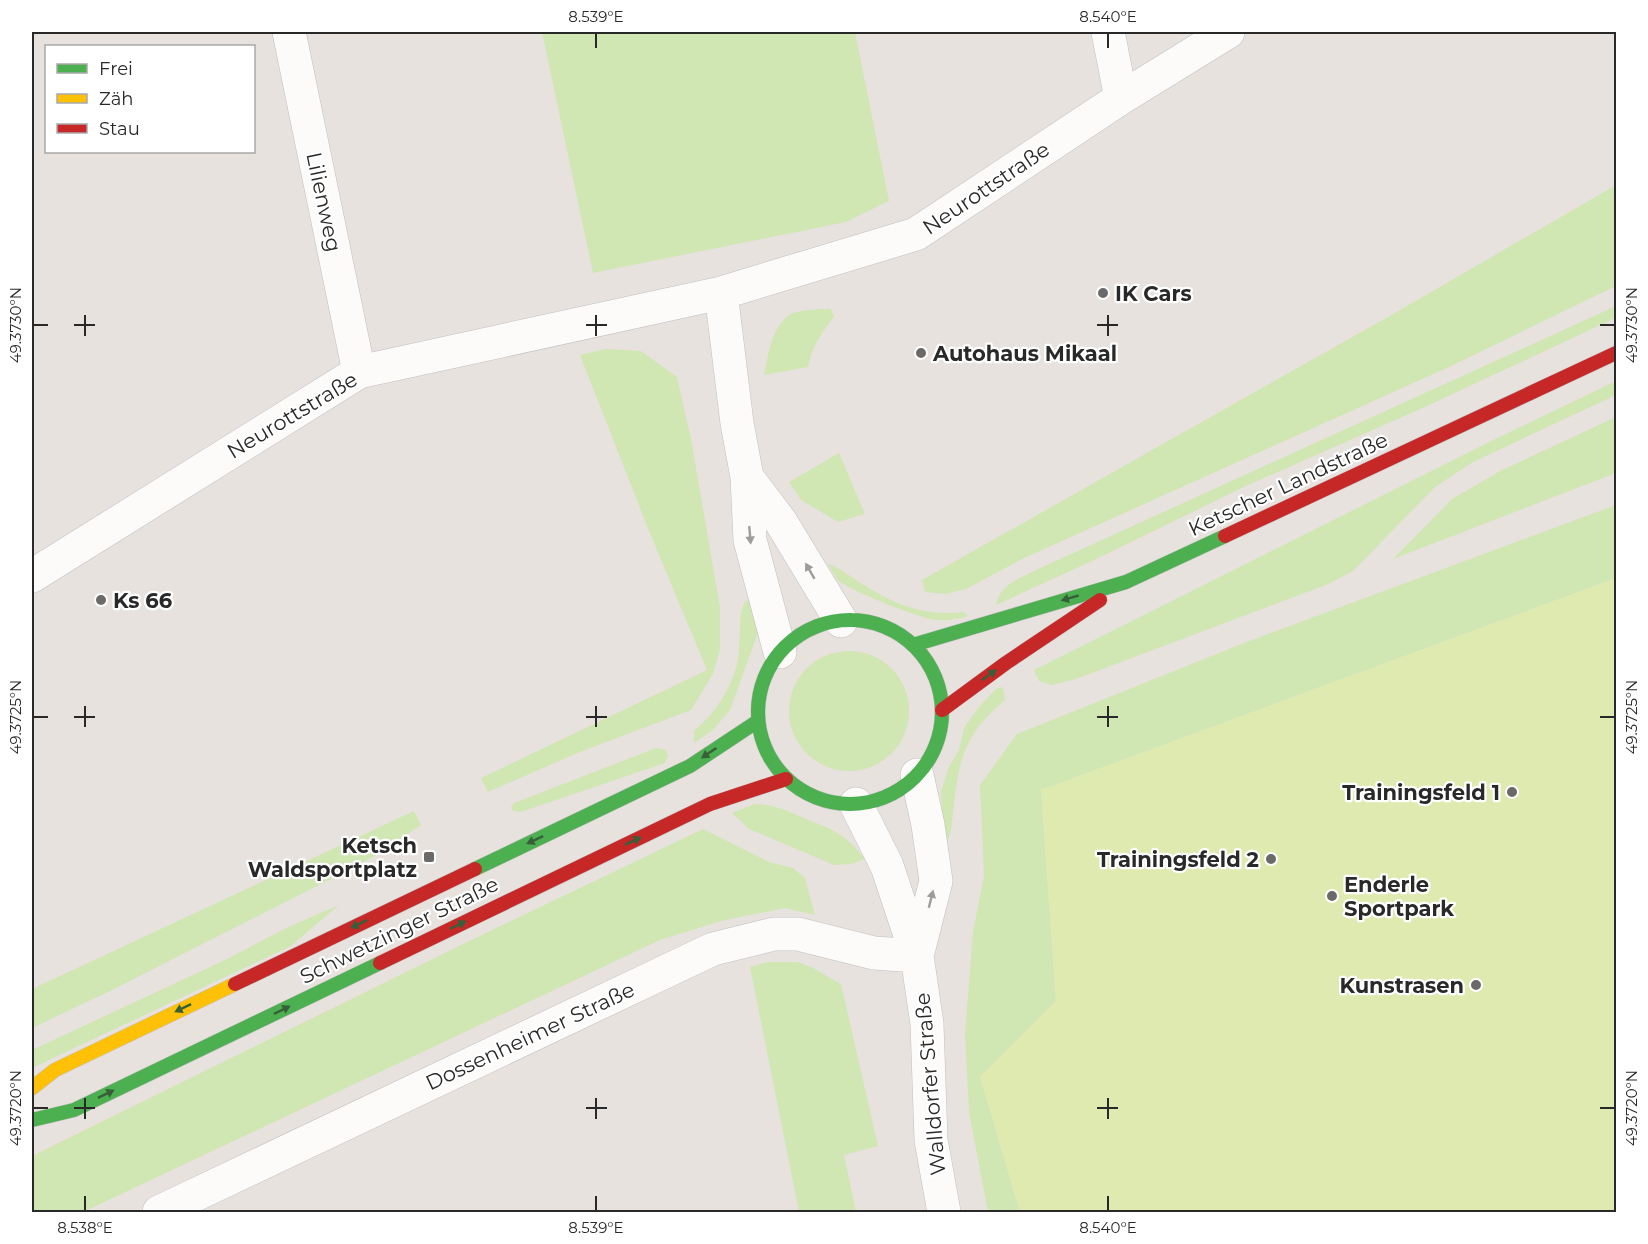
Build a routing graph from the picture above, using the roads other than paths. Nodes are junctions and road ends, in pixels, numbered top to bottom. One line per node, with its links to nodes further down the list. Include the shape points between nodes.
1 (289, 32): 7 (street, Lilienweg)
2 (1108, 32): 4 (street)
3 (1228, 32): 4 (street, Neurottstraße)
4 (1121, 98): 5 (street, Neurottstraße, via 916,234)
5 (722, 293): 7 (street, Neurottstraße); 8 (street)
6 (1617, 352): 10 (street, Ketscher Landstraße)
7 (359, 372): 9 (street, Neurottstraße)
8 (747, 477): 11 (street, one-way to 8, via 781,522); 13 (street, one-way to 13, via 750,540)
9 (32, 576)
10 (1126, 582): 12 (street, Ketscher Landstraße, one-way to 12); 14 (street, Ketscher Landstraße, one-way to 10)
11 (841, 621): 12 (street, via 867,622 891,630); 13 (street, via 807,630)
12 (913, 645): 14 (street, via 934,674)
13 (780, 652): 15 (street, via 766,673)
14 (942, 710): 16 (street, via 931,755)
15 (758, 721): 17 (street, via 770,758); 20 (street, Schwetzinger Straße, one-way to 20, via 690,766 55,1070)
16 (917, 775): 18 (street, via 890,795); 19 (street, Walldorfer Straße, one-way to 16, via 936,881)
17 (786, 779): 18 (street, via 831,802); 21 (street, Schwetzinger Straße, one-way to 17, via 74,1110 710,804)
18 (856, 804): 19 (street, Walldorfer Straße, via 887,866)
19 (917, 956): 22 (street, Dossenheimer Straße, via 874,953 798,934 774,934 713,949); 23 (street, Walldorfer Straße, via 927,1024 931,1140)
20 (32, 1088)
21 (32, 1120)
22 (159, 1212)
23 (944, 1212)

